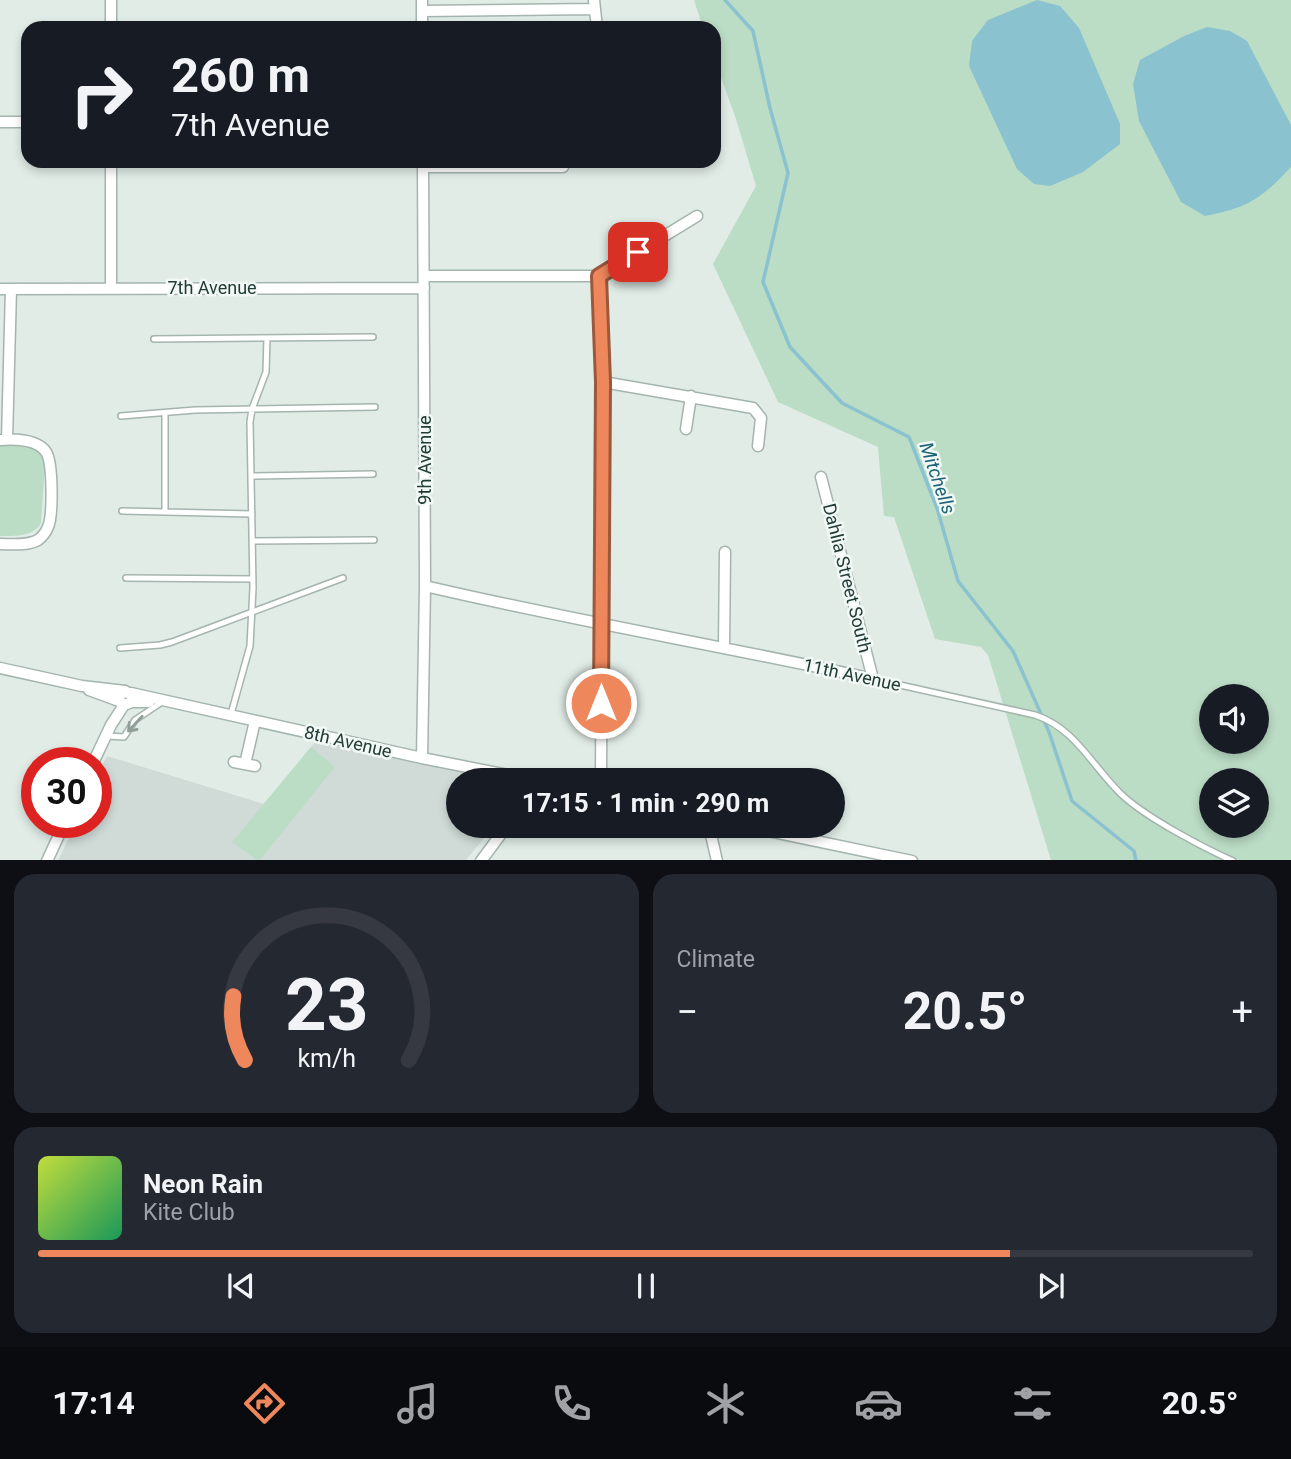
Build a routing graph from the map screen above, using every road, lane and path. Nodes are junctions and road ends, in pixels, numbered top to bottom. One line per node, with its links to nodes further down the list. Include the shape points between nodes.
1 (111, 0): 4 (street)
2 (422, 5): 3 (street)
3 (594, 5)
4 (111, 21)
5 (0, 121): 6 (street)
6 (21, 121)
7 (111, 168): 12 (street)
8 (423, 168): 11 (street, 9th Avenue)
9 (697, 216): 10 (street)
10 (599, 276): 11 (street, 7th Avenue); 17 (street)
11 (424, 282): 12 (street, 7th Avenue); 39 (street, 9th Avenue)
12 (111, 287): 13 (street, 7th Avenue)
13 (6, 289): 24 (street)
14 (373, 337): 16 (lane)
15 (154, 338): 16 (lane)
16 (267, 338): 20 (lane, via 266,372)
17 (603, 382): 18 (street); 41 (street)
18 (691, 396): 23 (street); 25 (street, via 753,408 761,418)
19 (375, 407): 20 (lane)
20 (252, 409): 21 (lane); 27 (lane)
21 (165, 413): 22 (lane); 30 (lane)
22 (121, 416)
23 (686, 429)
24 (3, 440): 34 (street, via 35,443 48,454 50,520 36,541)
25 (758, 446)
26 (373, 474): 27 (lane)
27 (251, 477): 31 (lane)
28 (821, 477): 45 (street, Dahlia Street South)
29 (122, 511): 30 (lane)
30 (165, 512): 31 (lane)
31 (251, 513): 33 (lane)
32 (374, 540): 33 (lane)
33 (252, 541): 38 (lane)
34 (0, 544)
35 (725, 552): 42 (street)
36 (126, 578): 38 (lane)
37 (343, 578): 40 (lane)
38 (253, 579): 40 (lane)
39 (425, 586): 41 (street, 11th Avenue); 52 (street, 9th Avenue)
40 (252, 612): 43 (lane, via 160,645); 48 (lane, via 250,646)
41 (602, 625): 42 (street, 11th Avenue); 55 (street)
42 (724, 646): 45 (street, 11th Avenue)
43 (120, 648)
44 (0, 668): 46 (street, 8th Avenue)
45 (873, 679): 64 (lane, 11th Avenue, via 1047,719 1067,732 1133,803)
46 (126, 699): 47 (street, 8th Avenue); 50 (street)
47 (162, 702): 48 (street, 8th Avenue); 50 (lane, one-way to 50, via 135,720 124,737)
48 (231, 716): 49 (street, 8th Avenue)
49 (255, 721): 52 (street, 8th Avenue); 53 (street)
50 (106, 735): 51 (street)
51 (100, 747)
52 (422, 758): 54 (street, 8th Avenue)
53 (245, 764)
54 (472, 768)
55 (601, 768)
56 (57, 838): 60 (street)
57 (498, 838): 61 (street)
58 (711, 838): 62 (street)
59 (803, 838): 63 (street)
60 (47, 860)
61 (481, 860)
62 (716, 860)
63 (912, 860)
64 (1233, 860)

